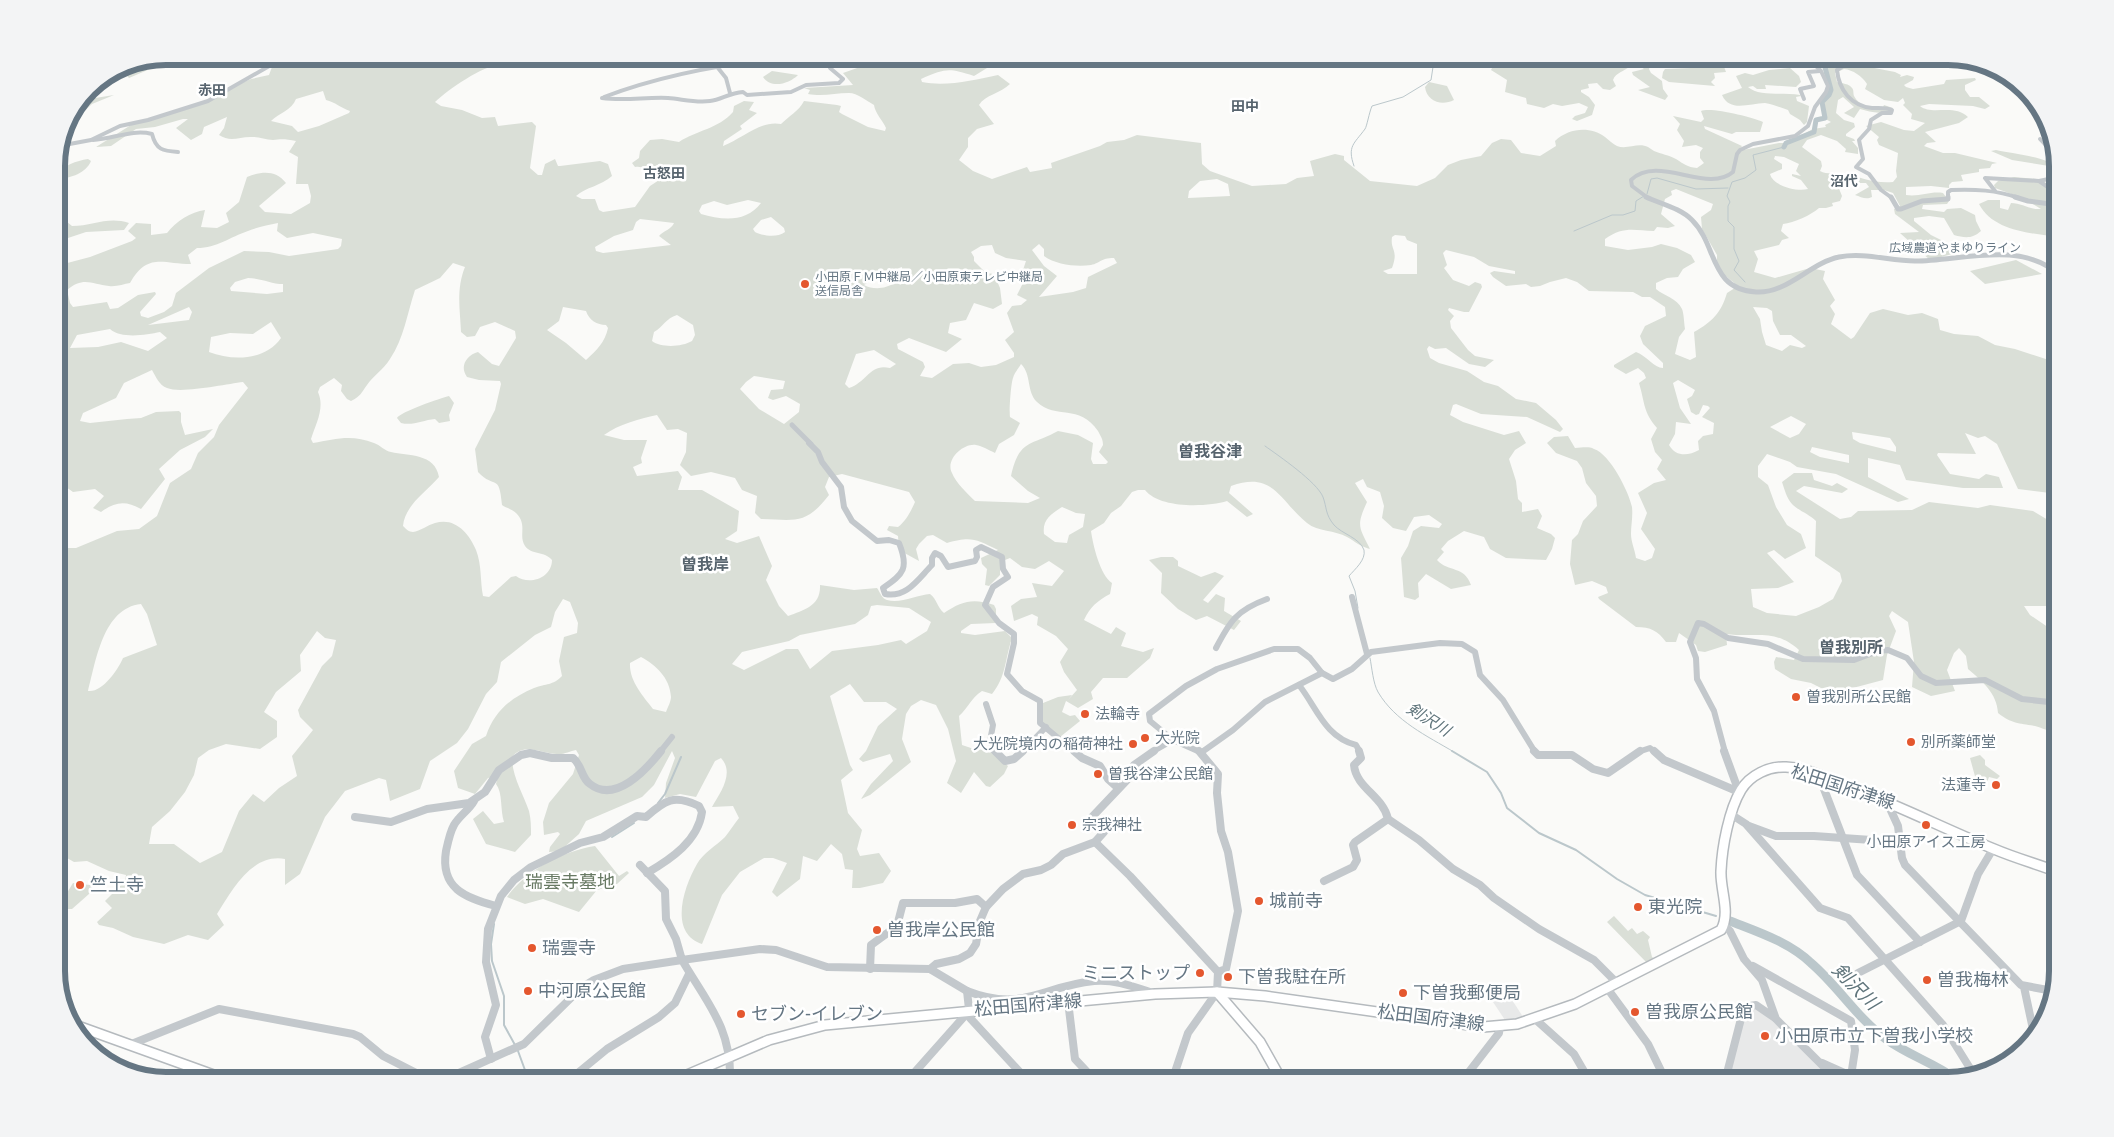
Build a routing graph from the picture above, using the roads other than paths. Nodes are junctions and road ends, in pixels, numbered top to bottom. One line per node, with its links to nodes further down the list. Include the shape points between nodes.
1 (737, 65): 6 (street)
2 (830, 65): 8 (street, via 830,68 843,77 839,83 806,85 791,92 771,94)
3 (1817, 65): 7 (street, 広域農道やまゆりライン)
4 (1842, 65): 18 (street, via 1837,72 1846,95 1866,107 1892,110 1877,114 1870,120 1869,129 1859,140 1864,159 1856,167 1870,174 1892,198 1896,208 1906,210 1913,204 1948,199 1951,190)
5 (271, 66): 11 (street, via 208,101 120,126)
6 (718, 68): 8 (street, via 726,78); 8 (street, via 636,85 601,98 668,98 691,102 712,101)
7 (1820, 71): 9 (street, via 1808,72 1814,86 1800,89); 20 (street, 広域農道やまゆりライン, via 1827,92 1815,106 1812,120 1802,132 1785,140 1740,150 1734,170 1723,177 1643,172 1632,177 1630,184 1693,220 1720,275 1729,284 1747,291 1774,291 1828,261 1849,256 1914,261 2016,256 2038,261)
8 (730, 93)
9 (1804, 99)
10 (2040, 139): 13 (street)
11 (91, 140): 12 (street); 14 (street, via 111,139 138,130 152,134 154,143 163,150)
12 (67, 144)
13 (2047, 147)
14 (178, 152)
15 (2049, 179): 16 (street)
16 (2039, 181): 17 (street); 18 (street, via 1985,178)
17 (2049, 188)
18 (1995, 191): 19 (street)
19 (2049, 204)
20 (2049, 268)
21 (792, 425): 30 (street, via 818,452 840,487 844,506 852,521 877,541 899,543 904,564 901,574 884,588 885,594 899,594 910,588 932,565 935,553 942,556 948,566 975,560 976,550 981,547 1002,557 1008,577 993,586 985,605 1014,634 1007,674 1022,690 1040,701 1040,723)
22 (1352, 597): 25 (street)
23 (1267, 599): 24 (street, via 1244,607 1229,622)
24 (1216, 648)
25 (1368, 653): 26 (street, via 1352,669 1333,679); 36 (street, via 1415,645 1462,644 1475,652 1480,675 1504,700 1538,755 1572,756 1593,769 1608,773 1643,749 1650,748 1664,760)
26 (1322, 673): 27 (street); 32 (street, via 1303,652 1295,648 1273,649 1230,663 1206,675 1149,714 1150,721)
27 (1299, 685): 33 (street, via 1265,702); 41 (street, via 1330,730 1344,742 1356,745 1362,756 1354,771 1363,785 1386,807)
28 (2049, 702): 36 (street, via 2022,699 1986,680 1936,683 1921,676 1906,658 1888,650 1854,660 1803,659 1768,644 1728,638 1698,623 1690,642 1696,658 1697,679 1714,711 1720,740)
29 (986, 704): 30 (street, via 993,725 991,745 1005,761 1017,758)
30 (1046, 728): 35 (street, via 1082,758 1100,766)
31 (672, 737): 37 (street, via 656,758 629,782 615,788 603,790 590,785 580,764 573,758 530,753 514,758 499,770 485,792)
32 (1173, 740): 33 (street); 35 (street, via 1134,765)
33 (1202, 752): 61 (street, via 1218,774 1221,831 1238,911 1226,970)
34 (1819, 776): 36 (main road, 松田国府津線, via 1797,768 1770,768 1763,770); 38 (main road, 松田国府津線); 43 (street)
35 (1118, 788): 44 (street, via 1092,817 1104,832)
36 (1739, 792): 39 (main road, 松田国府津線)
37 (474, 800): 40 (street, via 427,809 391,822); 51 (street, via 453,827 444,866 450,882 458,890 475,901)
38 (1886, 801): 45 (street, via 1898,826); 46 (main road, 松田国府津線)
39 (1732, 815): 42 (street); 54 (main road, 松田国府津線, via 1720,872)
40 (355, 817)
41 (1388, 819): 50 (street, via 1355,842 1357,860 1353,867); 64 (street, via 1539,929 1594,960)
42 (1746, 824): 43 (street, via 1776,836); 56 (street, via 1820,908 1845,916)
43 (1844, 838): 45 (street); 55 (street, via 1857,875)
44 (1095, 842): 52 (street, via 1063,854 1041,870 1023,874); 61 (street)
45 (1900, 842): 53 (street, via 1903,862)
46 (1993, 848): 48 (main road, 松田国府津線); 53 (street, via 1975,878)
47 (640, 865): 49 (street)
48 (2049, 869)
49 (648, 873): 51 (street, via 676,854 695,830 702,812 700,806 677,798 668,800 603,837 580,843 531,867 506,888); 57 (street, via 665,891 666,919)
50 (1324, 881)
51 (496, 906): 79 (street, via 488,929 486,962 496,1005 485,1037)
52 (986, 907): 59 (street, via 977,899 955,903 903,903 898,926 871,945); 60 (street, via 976,944 970,953)
53 (1961, 921): 55 (street); 65 (street)
54 (1724, 925): 58 (street, via 1730,930 1744,959); 64 (main road, 松田国府津線, via 1720,930)
55 (1920, 942): 56 (street)
56 (1885, 959): 62 (street); 81 (street, via 1943,1025)
57 (682, 960): 59 (street, via 760,949 776,950 826,967); 63 (street); 79 (street, via 624,969 594,980 581,988 518,1047)
58 (1753, 966): 72 (street, via 1762,980); 99 (street, via 1851,1021 1855,1050)
59 (870, 969): 60 (street)
60 (930, 969): 67 (street)
61 (1218, 972): 68 (street)
62 (1858, 973)
63 (689, 974): 78 (street, via 726,1034); 85 (street, via 675,1003)
64 (1611, 985): 73 (main road, 松田国府津線); 95 (street)
65 (2024, 987): 66 (street); 75 (street)
66 (2047, 990)
67 (967, 992): 69 (street, via 1004,1000 1097,980); 71 (street)
68 (1217, 992): 69 (main road, 松田国府津線); 74 (main road, 松田国府津線, via 1483,1027); 91 (street, via 1188,1032); 92 (main road, via 1260,1042)
69 (1155, 994): 70 (main road, 松田国府津線)
70 (1068, 1002): 71 (main road, 松田国府津線); 90 (street, via 1075,1059)
71 (970, 1010): 78 (main road, 松田国府津線, via 825,1024 776,1037); 88 (street); 89 (street, via 970,1018)
72 (1776, 1018): 80 (street); 96 (street, via 1756,1005 1744,1007)
73 (1536, 1019): 74 (main road, 松田国府津線); 94 (street, via 1574,1054)
74 (1500, 1026): 93 (street, via 1499,1033)
75 (2032, 1026)
76 (83, 1028): 77 (main road)
77 (129, 1045): 82 (main road); 83 (street, via 219,1009 353,1034)
78 (730, 1056): 86 (main road, 松田国府津線); 87 (street)
79 (491, 1059): 84 (street)
80 (1822, 1063): 97 (street); 98 (street)
81 (1971, 1069)
82 (205, 1072)
83 (415, 1072)
84 (461, 1072)
85 (579, 1072)
86 (694, 1072)
87 (730, 1072)
88 (915, 1072)
89 (1020, 1072)
90 (1087, 1072)
91 (1175, 1072)
92 (1276, 1072)
93 (1469, 1072)
94 (1584, 1072)
95 (1662, 1072)
96 (1727, 1072)
97 (1830, 1072)
98 (1842, 1072)
99 (1852, 1072)

